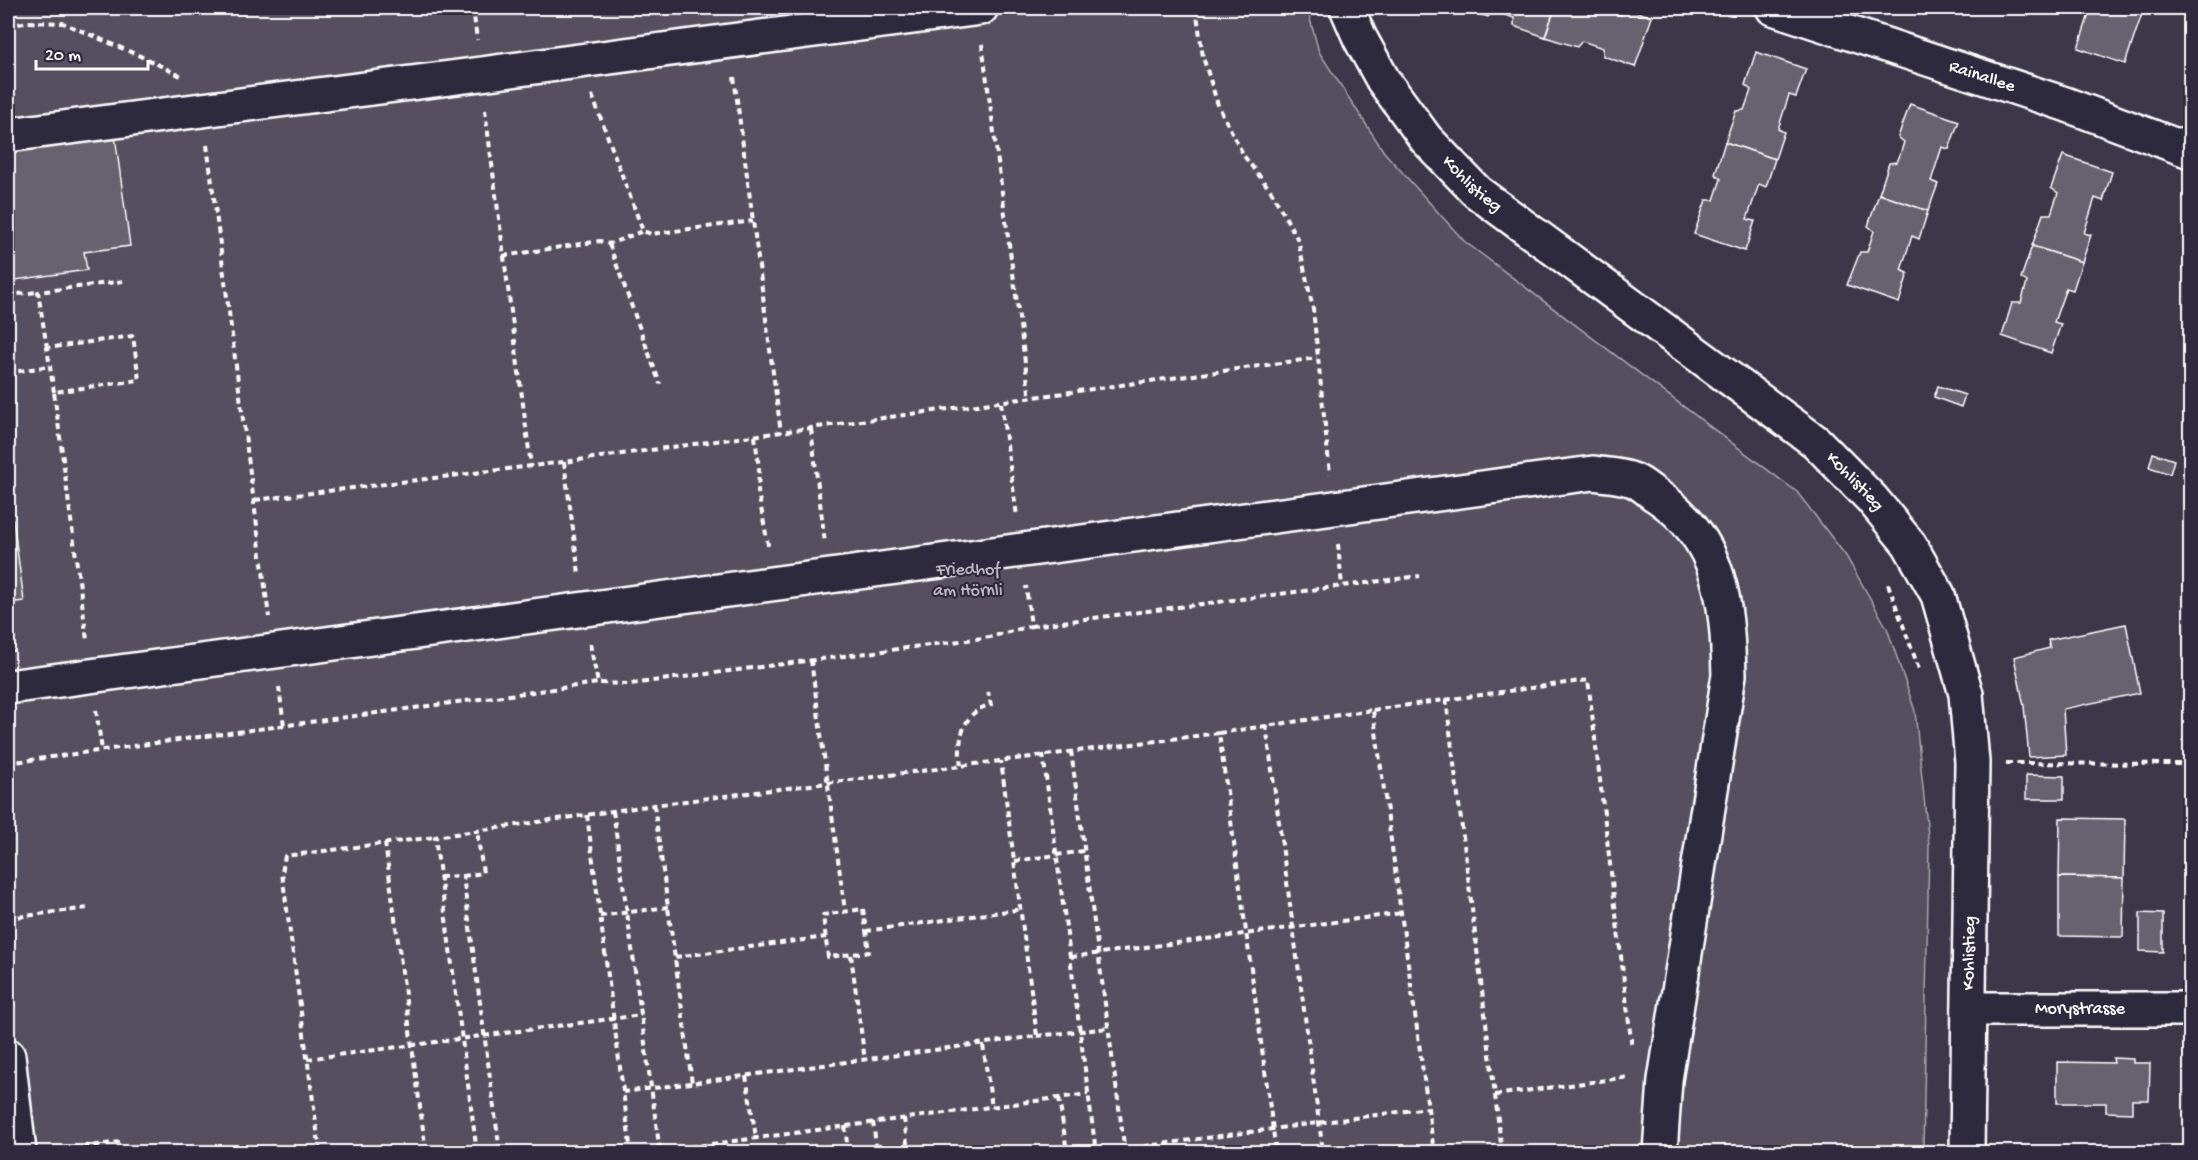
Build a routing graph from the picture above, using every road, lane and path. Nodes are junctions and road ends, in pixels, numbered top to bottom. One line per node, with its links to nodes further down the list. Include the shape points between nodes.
1 (473, 8): 9 (path)
2 (979, 8): 7 (street); 26 (path)
3 (1196, 8): 21 (path, via 1203,57 1218,105 1244,156 1271,191 1298,240 1313,309)
4 (1347, 8): 89 (street, Kohlistieg, via 1383,80 1426,139 1477,192 1816,442 1872,498 1909,544 1938,595 1966,694 1972,762)
5 (1773, 8): 12 (street, Rainallee, via 2065,104)
6 (8, 26): 10 (path, via 28,22 63,24 147,59 184,78 196,93)
7 (730, 40): 8 (street); 13 (path)
8 (579, 61): 9 (street); 14 (path)
9 (481, 75): 10 (street); 16 (path)
10 (202, 110): 11 (street); 33 (path)
11 (8, 135)
12 (2190, 151)
13 (753, 221): 14 (path, via 651,234); 29 (path)
14 (643, 231): 15 (path)
15 (609, 244): 16 (path, via 600,241); 24 (path)
16 (502, 256): 32 (path)
17 (124, 281): 18 (path)
18 (38, 292): 19 (path); 20 (path)
19 (8, 295)
20 (47, 348): 22 (path); 25 (path, via 133,336 139,380)
21 (1317, 358): 26 (path); 34 (path)
22 (50, 366): 23 (path); 25 (path)
23 (8, 373)
24 (660, 384)
25 (54, 392): 44 (path)
26 (1030, 399): 27 (path)
27 (1001, 403): 28 (path); 35 (path)
28 (811, 429): 29 (path); 36 (path)
29 (781, 433): 30 (path)
30 (755, 436): 31 (path); 38 (path, via 758,492)
31 (564, 462): 32 (path); 40 (path)
32 (531, 466): 33 (path)
33 (255, 500): 42 (path)
34 (1334, 509): 35 (street); 39 (path); 141 (street, via 1593,473 1631,479 1668,503 1700,537 1720,582 1728,630 1729,675 1665,1080)
35 (1022, 550): 36 (street); 41 (path)
36 (828, 576): 38 (street)
37 (1420, 576): 39 (path)
38 (776, 583): 40 (street)
39 (1342, 586): 41 (path)
40 (584, 609): 42 (street); 45 (path)
41 (1030, 626): 43 (path, via 990,637)
42 (273, 649): 44 (street); 51 (path)
43 (811, 660): 45 (path, via 630,684); 61 (path)
44 (91, 675): 46 (street); 53 (path)
45 (598, 683): 51 (path)
46 (8, 687)
47 (988, 692): 59 (path, via 991,705 973,713 965,728)
48 (1446, 699): 49 (path); 100 (path, via 1588,680); 110 (path)
49 (1373, 710): 50 (path); 78 (path)
50 (1266, 725): 52 (path); 81 (path)
51 (284, 726): 53 (path)
52 (1219, 733): 54 (path); 83 (path)
53 (102, 750): 57 (path)
54 (1071, 751): 55 (path); 68 (path)
55 (1043, 754): 56 (path); 69 (path)
56 (1001, 760): 59 (path); 70 (path)
57 (8, 763)
58 (2030, 764): 60 (path)
59 (961, 765): 61 (path)
60 (2190, 766)
61 (829, 782): 62 (path); 76 (path)
62 (654, 805): 63 (path); 73 (path)
63 (613, 812): 64 (path); 77 (path)
64 (587, 815): 65 (path); 79 (path)
65 (477, 831): 66 (path); 71 (path, via 483,873)
66 (435, 837): 67 (path); 72 (path)
67 (385, 843): 99 (path); 102 (path, via 285,855 282,873)
68 (1084, 851): 69 (path); 85 (path)
69 (1057, 855): 70 (path); 88 (path)
70 (1015, 861): 75 (path)
71 (463, 876): 72 (path); 95 (path)
72 (439, 877): 97 (path)
73 (668, 907): 77 (path); 87 (path)
74 (88, 908): 80 (path)
75 (1022, 909): 82 (path); 96 (path)
76 (845, 911): 82 (path, via 863,909); 84 (path, via 824,915)
77 (627, 913): 79 (path); 91 (path)
78 (1402, 913): 81 (path); 113 (path)
79 (600, 916): 92 (path)
80 (8, 918)
81 (1293, 928): 83 (path); 116 (path)
82 (866, 931): 86 (path, via 869,952)
83 (1247, 934): 85 (path); 118 (path)
84 (826, 937): 86 (path, via 828,957); 87 (path)
85 (1098, 954): 88 (path); 93 (path)
86 (851, 955): 103 (path)
87 (675, 957): 106 (path)
88 (1071, 957): 94 (path)
89 (1969, 1009): 90 (street, Morystrasse); 142 (street, Kohlistieg)
90 (2190, 1010)
91 (641, 1015): 92 (path); 107 (path)
92 (613, 1018): 95 (path); 108 (path)
93 (1109, 1028): 94 (path); 122 (path)
94 (1081, 1031): 96 (path); 109 (path)
95 (484, 1036): 97 (path); 128 (path)
96 (1037, 1036): 98 (path)
97 (461, 1039): 99 (path); 127 (path)
98 (983, 1045): 103 (path); 112 (path)
99 (412, 1046): 102 (path); 126 (path)
100 (1632, 1053)
101 (8, 1056): 123 (street)
102 (308, 1059): 125 (path)
103 (865, 1061): 104 (path)
104 (746, 1076): 106 (path); 119 (path)
105 (1635, 1076): 110 (path)
106 (692, 1083): 107 (path)
107 (650, 1088): 108 (path); 130 (path)
108 (623, 1092): 129 (path)
109 (1088, 1094): 111 (path); 135 (path)
110 (1495, 1095): 140 (path)
111 (1059, 1098): 112 (path); 134 (path)
112 (992, 1108): 114 (path)
113 (1428, 1108): 116 (path); 139 (path)
114 (903, 1118): 115 (path); 133 (path)
115 (873, 1122): 117 (path); 132 (path)
116 (1319, 1123): 118 (path); 138 (path)
117 (845, 1126): 119 (path); 131 (path)
118 (1272, 1129): 122 (path); 137 (path)
119 (756, 1137): 121 (path)
120 (120, 1142): 124 (path)
121 (688, 1150): 130 (path)
122 (1125, 1151): 136 (path)
123 (20, 1152)
124 (43, 1152)
125 (320, 1152)
126 (426, 1152)
127 (477, 1152)
128 (500, 1152)
129 (631, 1152)
130 (660, 1152)
131 (848, 1152)
132 (877, 1152)
133 (908, 1152)
134 (1067, 1152)
135 (1096, 1152)
136 (1102, 1152)
137 (1276, 1152)
138 (1323, 1152)
139 (1434, 1152)
140 (1502, 1152)
141 (1660, 1152)
142 (1967, 1152)

